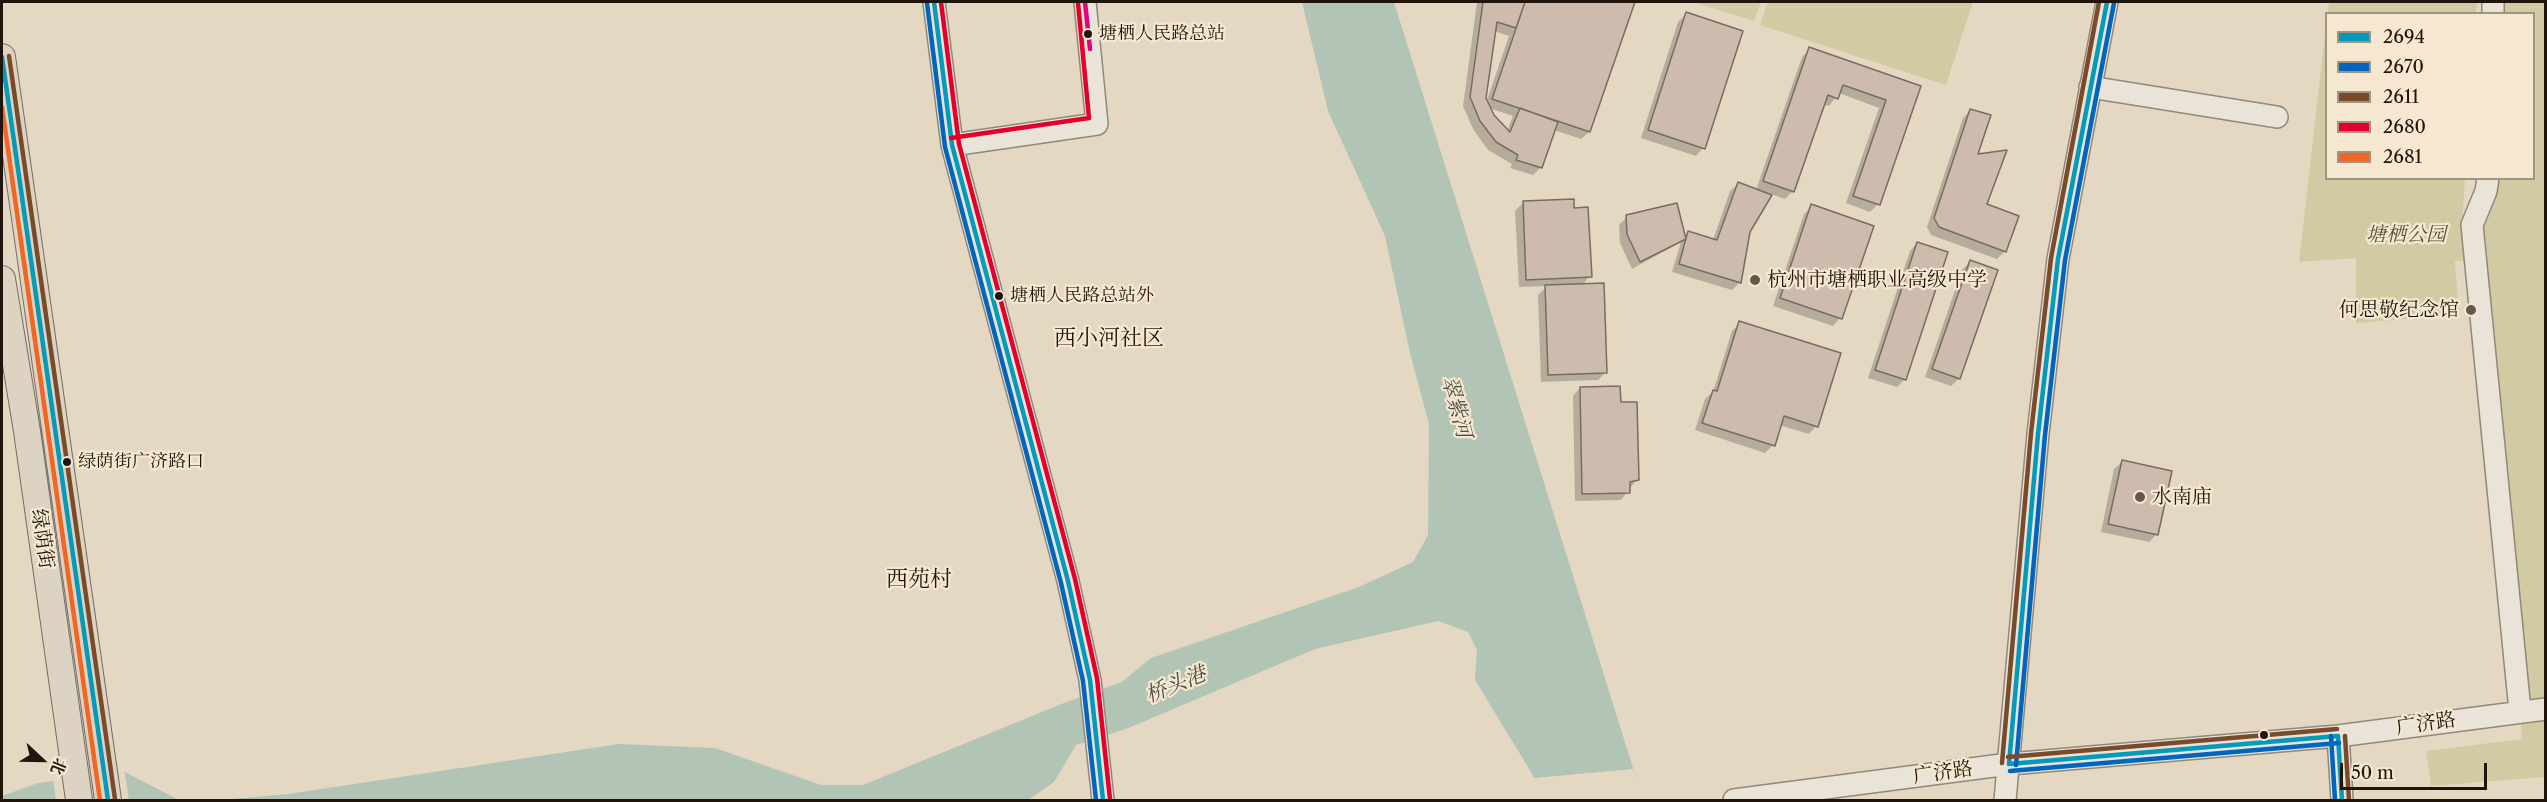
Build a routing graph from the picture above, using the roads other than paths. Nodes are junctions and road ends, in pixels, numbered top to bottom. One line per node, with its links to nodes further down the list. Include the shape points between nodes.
1 (933, 2): 7 (street)
2 (1085, 2): 7 (street, via 1097,124)
3 (2107, 2): 5 (street)
4 (2, 57): 15 (main road, 绿荫街)
5 (2090, 87): 6 (street); 13 (street, via 2058,259)
6 (2277, 117)
7 (952, 145): 16 (street, via 1068,581 1090,680)
8 (2488, 180): 11 (street, via 2472,225)
9 (2, 279): 14 (main road, 绿荫街)
10 (2546, 709): 11 (street, 广济路)
11 (2520, 711): 12 (street, 广济路)
12 (2338, 736): 13 (street, 广济路); 19 (street)
13 (2008, 764): 17 (street, 广济路); 18 (street)
14 (79, 801)
15 (108, 801)
16 (1103, 801)
17 (1734, 801)
18 (2005, 801)
19 (2342, 801)

